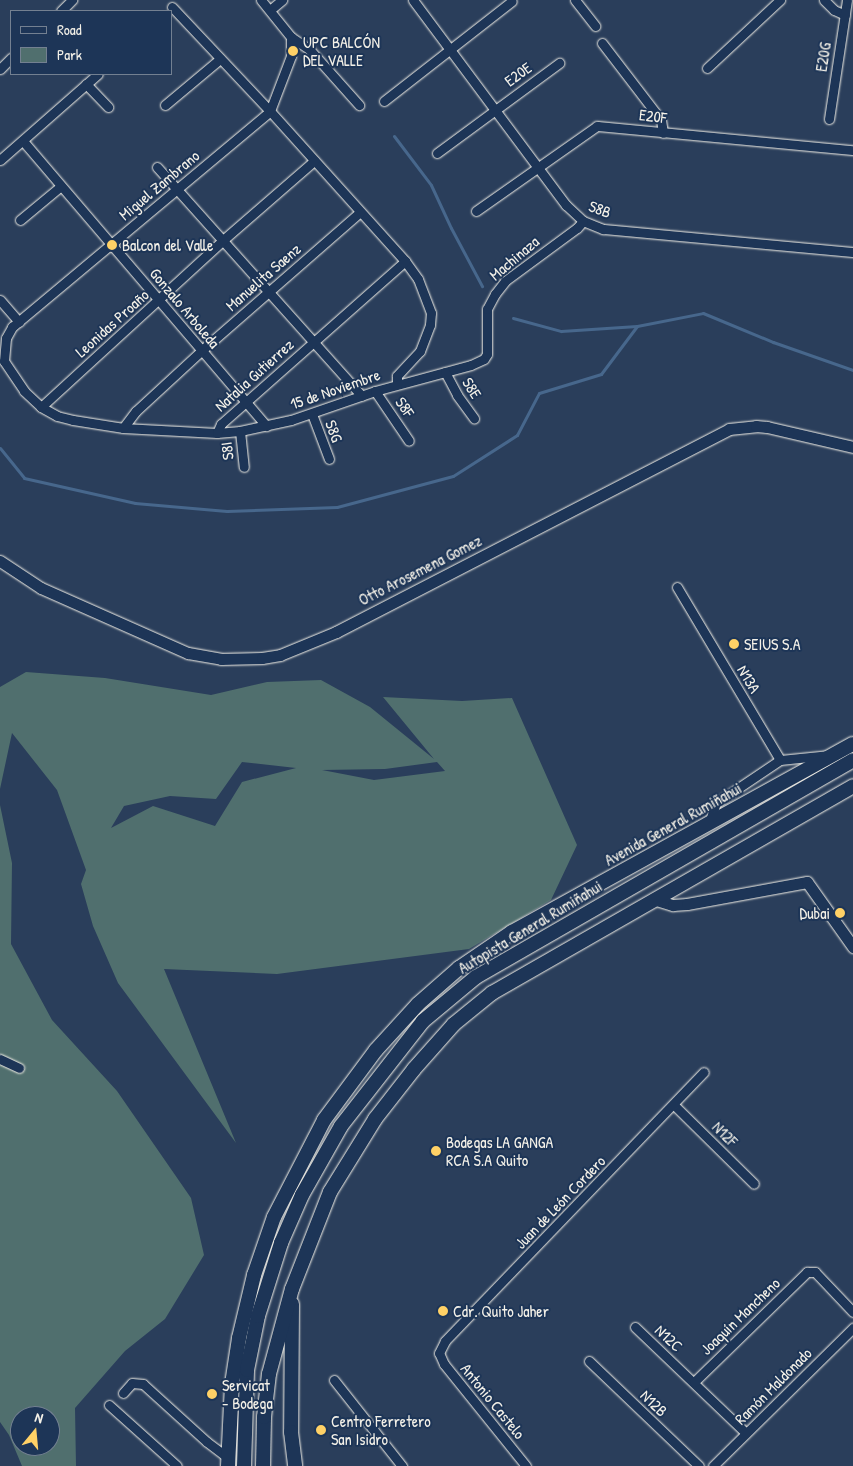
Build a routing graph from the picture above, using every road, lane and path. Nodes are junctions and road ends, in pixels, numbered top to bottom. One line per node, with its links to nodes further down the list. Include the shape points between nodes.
1 (261, 0): 10 (street)
2 (282, 0): 10 (street)
3 (413, 0): 15 (street, S8B)
4 (575, 0): 12 (street)
5 (780, 0): 19 (street)
6 (824, 0): 11 (street)
7 (847, 0): 11 (street, E20G)
8 (512, 1): 15 (street)
9 (172, 6): 17 (street, 15 de Noviembre)
10 (270, 10): 13 (street)
11 (845, 15): 29 (street, E20G)
12 (595, 26)
13 (291, 37): 25 (street, via 310,50); 28 (street, Miguel Zambrano, via 291,56)
14 (602, 43): 30 (street, via 660,120)
15 (450, 50): 23 (street); 27 (street, S8B)
16 (10, 59): 20 (street)
17 (220, 59): 24 (street); 28 (street, 15 de Noviembre)
18 (559, 62): 27 (street, E20E)
19 (707, 68)
20 (0, 69)
21 (97, 75): 22 (street)
22 (86, 84): 26 (street); 31 (street)
23 (384, 101)
24 (165, 105)
25 (359, 105)
26 (108, 107)
27 (496, 109): 33 (street, E20E); 36 (street, S8B)
28 (270, 110): 35 (street, 15 de Noviembre); 39 (street, Miguel Zambrano)
29 (829, 119)
30 (663, 133): 32 (street, E20F); 36 (street, E20F, via 597,126)
31 (23, 141): 34 (street); 38 (street, Gonzalo Arboleda)
32 (853, 150)
33 (437, 153)
34 (1, 158)
35 (314, 161): 41 (street, 15 de Noviembre); 44 (street, Leonidas Proaño)
36 (539, 166): 40 (street, E20F); 43 (street, S8B, via 566,205)
37 (157, 167): 39 (street, Natalia Gutierrez)
38 (61, 186): 42 (street); 45 (street, Gonzalo Arboleda)
39 (177, 190): 44 (street, Natalia Gutierrez); 45 (street, Miguel Zambrano)
40 (476, 211)
41 (360, 212): 47 (street, 15 de Noviembre); 48 (street, Manuelita Saenz)
42 (20, 220)
43 (583, 221): 46 (street, S8B, via 603,229); 55 (street, Machinaza, via 506,281 495,294 487,309 487,354 484,359)
44 (223, 240): 48 (street, Natalia Gutierrez); 50 (street, Leonidas Proaño)
45 (112, 245): 50 (street, Gonzalo Arboleda); 51 (street, Miguel Zambrano)
46 (853, 252)
47 (405, 261): 52 (street, Natalia Gutierrez); 56 (street, 15 de Noviembre, via 426,296 431,313 430,326 420,351 397,376)
48 (270, 291): 52 (street, Natalia Gutierrez); 53 (street, Manuelita Saenz)
49 (0, 300): 51 (street)
50 (160, 300): 53 (street, Gonzalo Arboleda); 60 (street, Leonidas Proaño)
51 (19, 322): 54 (street, Miguel Zambrano, via 6,338)
52 (313, 341): 58 (street, Natalia Gutierrez); 59 (street, Natalia Gutierrez)
53 (202, 350): 59 (street, Gonzalo Arboleda); 64 (street, Manuelita Saenz, via 136,411)
54 (2, 361): 60 (street, 15 de Noviembre, via 24,391)
55 (445, 372): 56 (street, Machinaza); 62 (street, S8E, via 456,395)
56 (397, 384): 57 (street, 15 de Noviembre)
57 (375, 391): 58 (street, 15 de Noviembre); 67 (street, S8F)
58 (362, 396): 61 (street, 15 de Noviembre)
59 (246, 402): 63 (street, Gonzalo Arboleda); 66 (street, Natalia Gutierrez, via 221,424)
60 (41, 407): 64 (street, 15 de Noviembre, via 73,420)
61 (312, 414): 63 (street, 15 de Noviembre); 69 (street, S8G)
62 (474, 418)
63 (266, 426): 65 (street, 15 de Noviembre)
64 (123, 428): 66 (street, 15 de Noviembre)
65 (240, 431): 66 (street, 15 de Noviembre); 70 (street, S8I)
66 (217, 433)
67 (409, 441)
68 (853, 447): 71 (street, Otto Arosemena Gomez, via 767,427 730,429 336,632 280,655 262,658 221,660 188,653 41,588)
69 (329, 459)
70 (244, 467)
71 (0, 561)
72 (677, 587): 75 (street, N13A)
73 (853, 744): 74 (main road, Avenida General Rumiñahui)
74 (835, 754): 75 (street); 78 (main road, Avenida General Rumiñahui)
75 (780, 760): 78 (street, via 716,803)
76 (853, 760): 99 (main road, Autopista General Rumiñahui, via 476,977 423,1021 342,1126 302,1195 281,1244 258,1316 247,1370)
77 (853, 786): 79 (main road)
78 (708, 824): 97 (main road, Avenida General Rumiñahui, via 512,932 459,968 418,1004 355,1076 324,1120 274,1217 254,1276 232,1384)
79 (653, 899): 80 (street, via 673,905 687,904 807,882); 86 (main road, via 492,992 454,1024 375,1119 348,1162 330,1192)
80 (853, 947)
81 (0, 1059): 82 (street)
82 (19, 1068)
83 (704, 1072): 84 (street, Juan de León Cordero)
84 (674, 1105): 85 (street, N12F); 90 (street, Juan de León Cordero, via 445,1341)
85 (754, 1184)
86 (292, 1290): 100 (main road, via 269,1374); 101 (main road, via 291,1432)
87 (853, 1312): 93 (street, Joaquín Mancheno, via 815,1272 807,1272)
88 (635, 1327): 93 (street, N12C)
89 (853, 1328): 96 (street, Ramón Maldonado)
90 (440, 1354): 103 (street, Antonio Castelo, via 444,1364)
91 (589, 1361): 104 (street, N12B)
92 (334, 1380): 102 (street)
93 (694, 1382): 96 (street, N12C)
94 (123, 1393): 97 (street, via 132,1383 143,1384)
95 (109, 1406): 98 (street)
96 (746, 1433): 105 (street, Ramón Maldonado)
97 (228, 1462)
98 (177, 1466)
99 (244, 1466)
100 (263, 1466)
101 (295, 1466)
102 (402, 1466)
103 (526, 1466)
104 (699, 1466)
105 (713, 1466)

